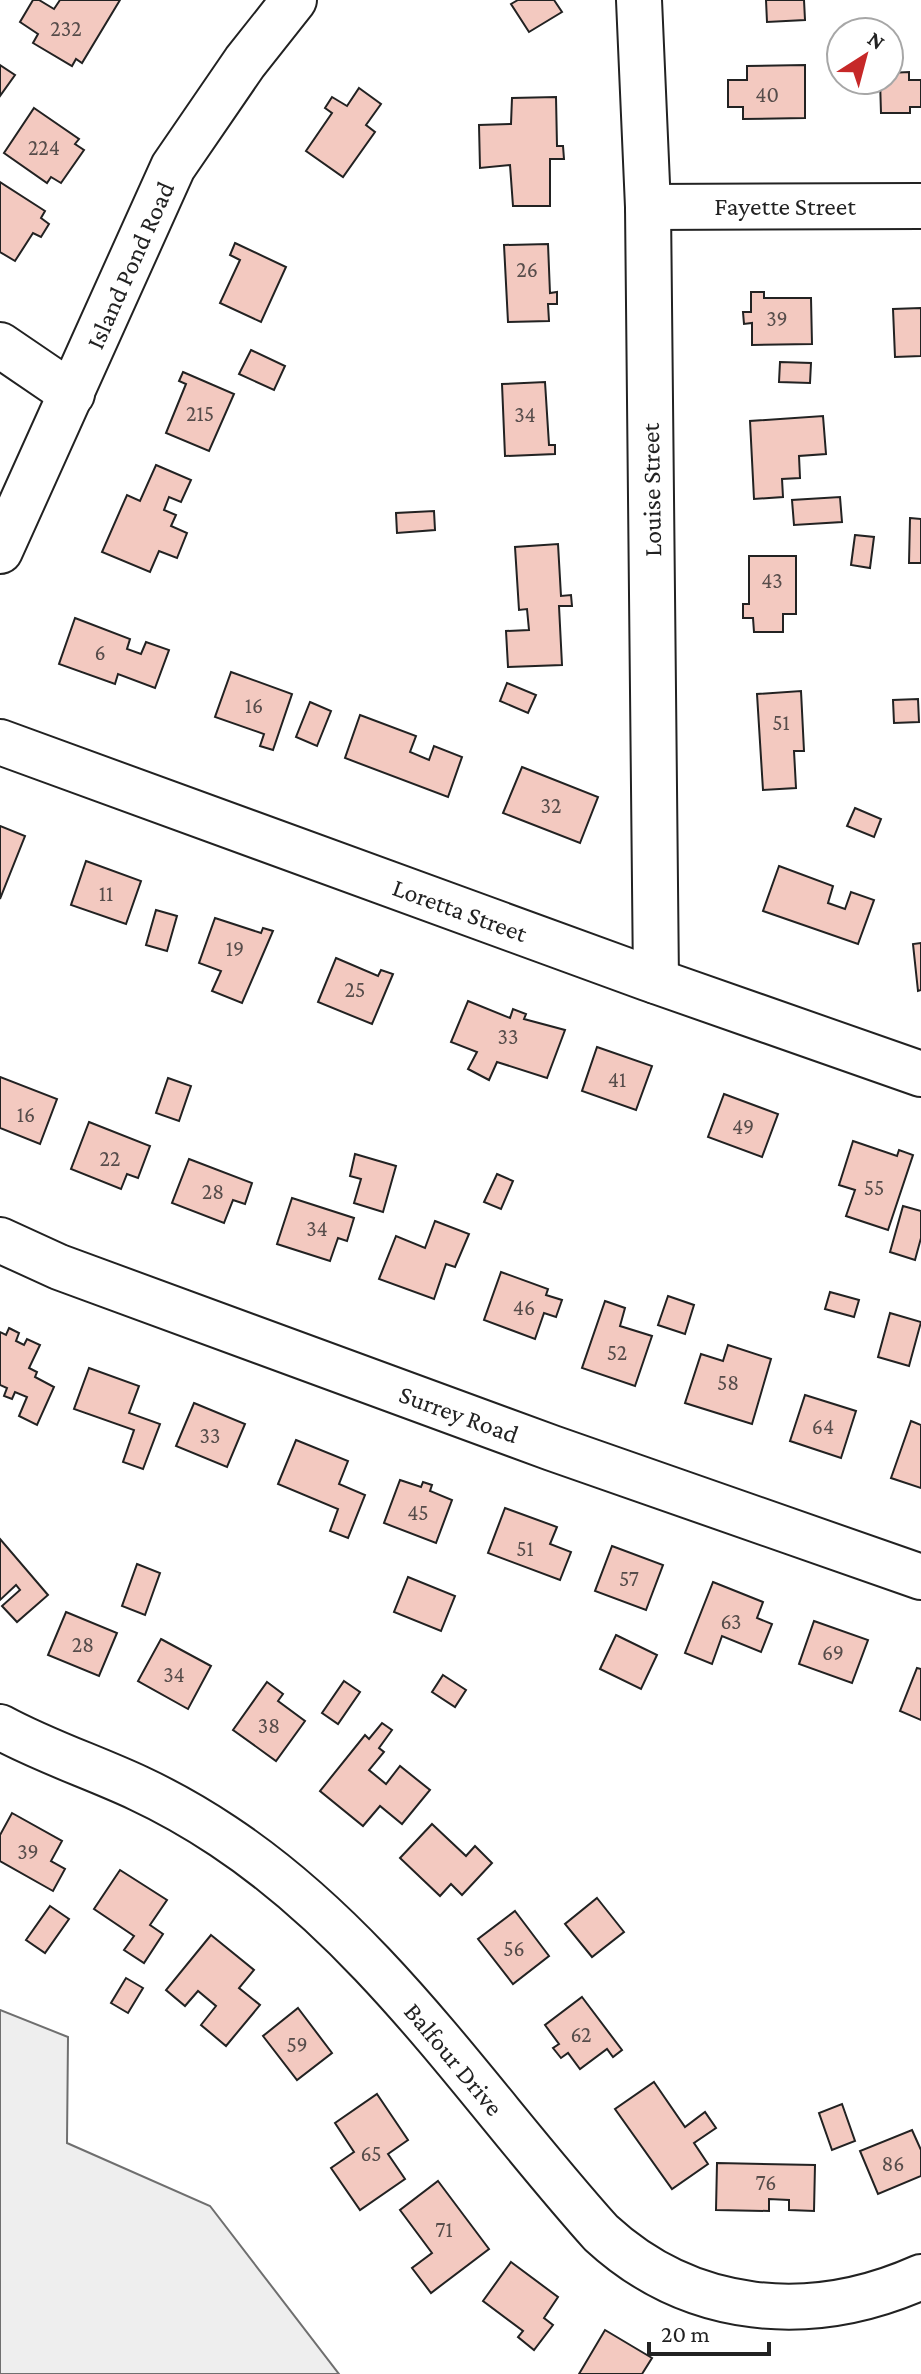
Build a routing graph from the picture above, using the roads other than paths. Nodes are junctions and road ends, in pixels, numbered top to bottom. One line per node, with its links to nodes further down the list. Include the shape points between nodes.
1 (294, 0): 6 (street, Island Pond Road, via 173,167)
2 (639, 0): 4 (street, Louise Street)
3 (921, 206): 4 (street, Fayette Street)
4 (648, 207): 9 (street, Louise Street)
5 (0, 345): 6 (street)
6 (72, 394): 7 (street, Island Pond Road)
7 (0, 551)
8 (0, 742): 9 (street, Loretta Street)
9 (656, 981): 10 (street, Loretta Street)
10 (921, 1074)
11 (0, 1240): 12 (street, Surrey Road, via 59,1267 552,1448)
12 (921, 1577)
13 (0, 1727): 14 (street, Balfour Drive, via 185,1812 315,1907 391,1982 601,2233 643,2267 723,2300 790,2307 864,2298)
14 (921, 2277)

